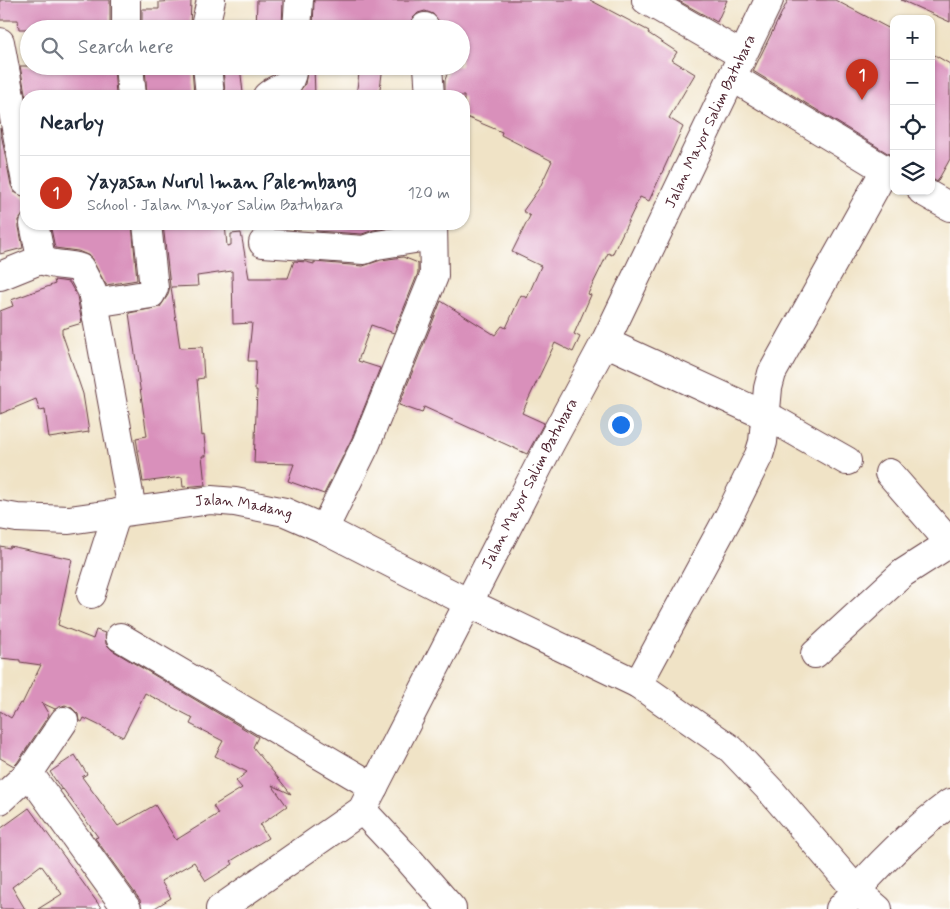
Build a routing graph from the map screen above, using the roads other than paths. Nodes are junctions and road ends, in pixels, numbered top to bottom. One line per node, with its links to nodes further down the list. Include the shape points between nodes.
1 (126, 0): 6 (street)
2 (211, 0): 7 (street)
3 (299, 0): 8 (street)
4 (646, 0): 10 (street)
5 (769, 0): 10 (street, Jalan Mayor Salim Batubara)
6 (126, 20)
7 (206, 20)
8 (297, 20)
9 (0, 42): 19 (street)
10 (737, 66): 20 (street); 30 (street, Jalan Mayor Salim Batubara)
11 (130, 75): 15 (street)
12 (209, 75): 16 (street)
13 (293, 75): 17 (street, via 290,82)
14 (429, 75): 18 (street)
15 (131, 90)
16 (210, 90)
17 (277, 90)
18 (430, 90)
19 (20, 150)
20 (889, 172): 31 (street, via 772,373)
21 (929, 195): 22 (street)
22 (950, 208)
23 (35, 230): 27 (street)
24 (148, 230): 29 (street, via 154,288 151,294)
25 (433, 230): 26 (street, via 364,250); 36 (street, via 434,276 366,444)
26 (263, 243)
27 (42, 258): 28 (street); 29 (street, via 57,265 80,268)
28 (0, 276)
29 (95, 303): 34 (street)
30 (605, 342): 31 (street); 39 (street, Jalan Mayor Salim Batubara)
31 (766, 417): 32 (street); 42 (street, via 759,455)
32 (847, 461)
33 (889, 473): 37 (street)
34 (125, 512): 35 (street, Jalan Madang, via 69,520); 36 (street, Jalan Madang, via 211,500 235,502 285,512); 38 (street)
35 (0, 515)
36 (324, 529): 39 (street, Jalan Madang)
37 (950, 543): 41 (street, via 903,573)
38 (91, 594)
39 (469, 603): 42 (street, Jalan Madang); 45 (street, Jalan Mayor Salim Batubara)
40 (120, 637): 45 (street)
41 (816, 654)
42 (638, 684): 48 (street, Jalan Madang, via 731,749 770,790)
43 (64, 721): 44 (street)
44 (29, 773): 46 (street); 49 (street)
45 (368, 799): 50 (street, Jalan Mayor Salim Batubara); 51 (street, via 410,861)
46 (0, 800)
47 (950, 803): 48 (street, via 908,837)
48 (848, 900): 52 (street, Jalan Madang)
49 (127, 909)
50 (220, 909)
51 (452, 909)
52 (878, 909)

